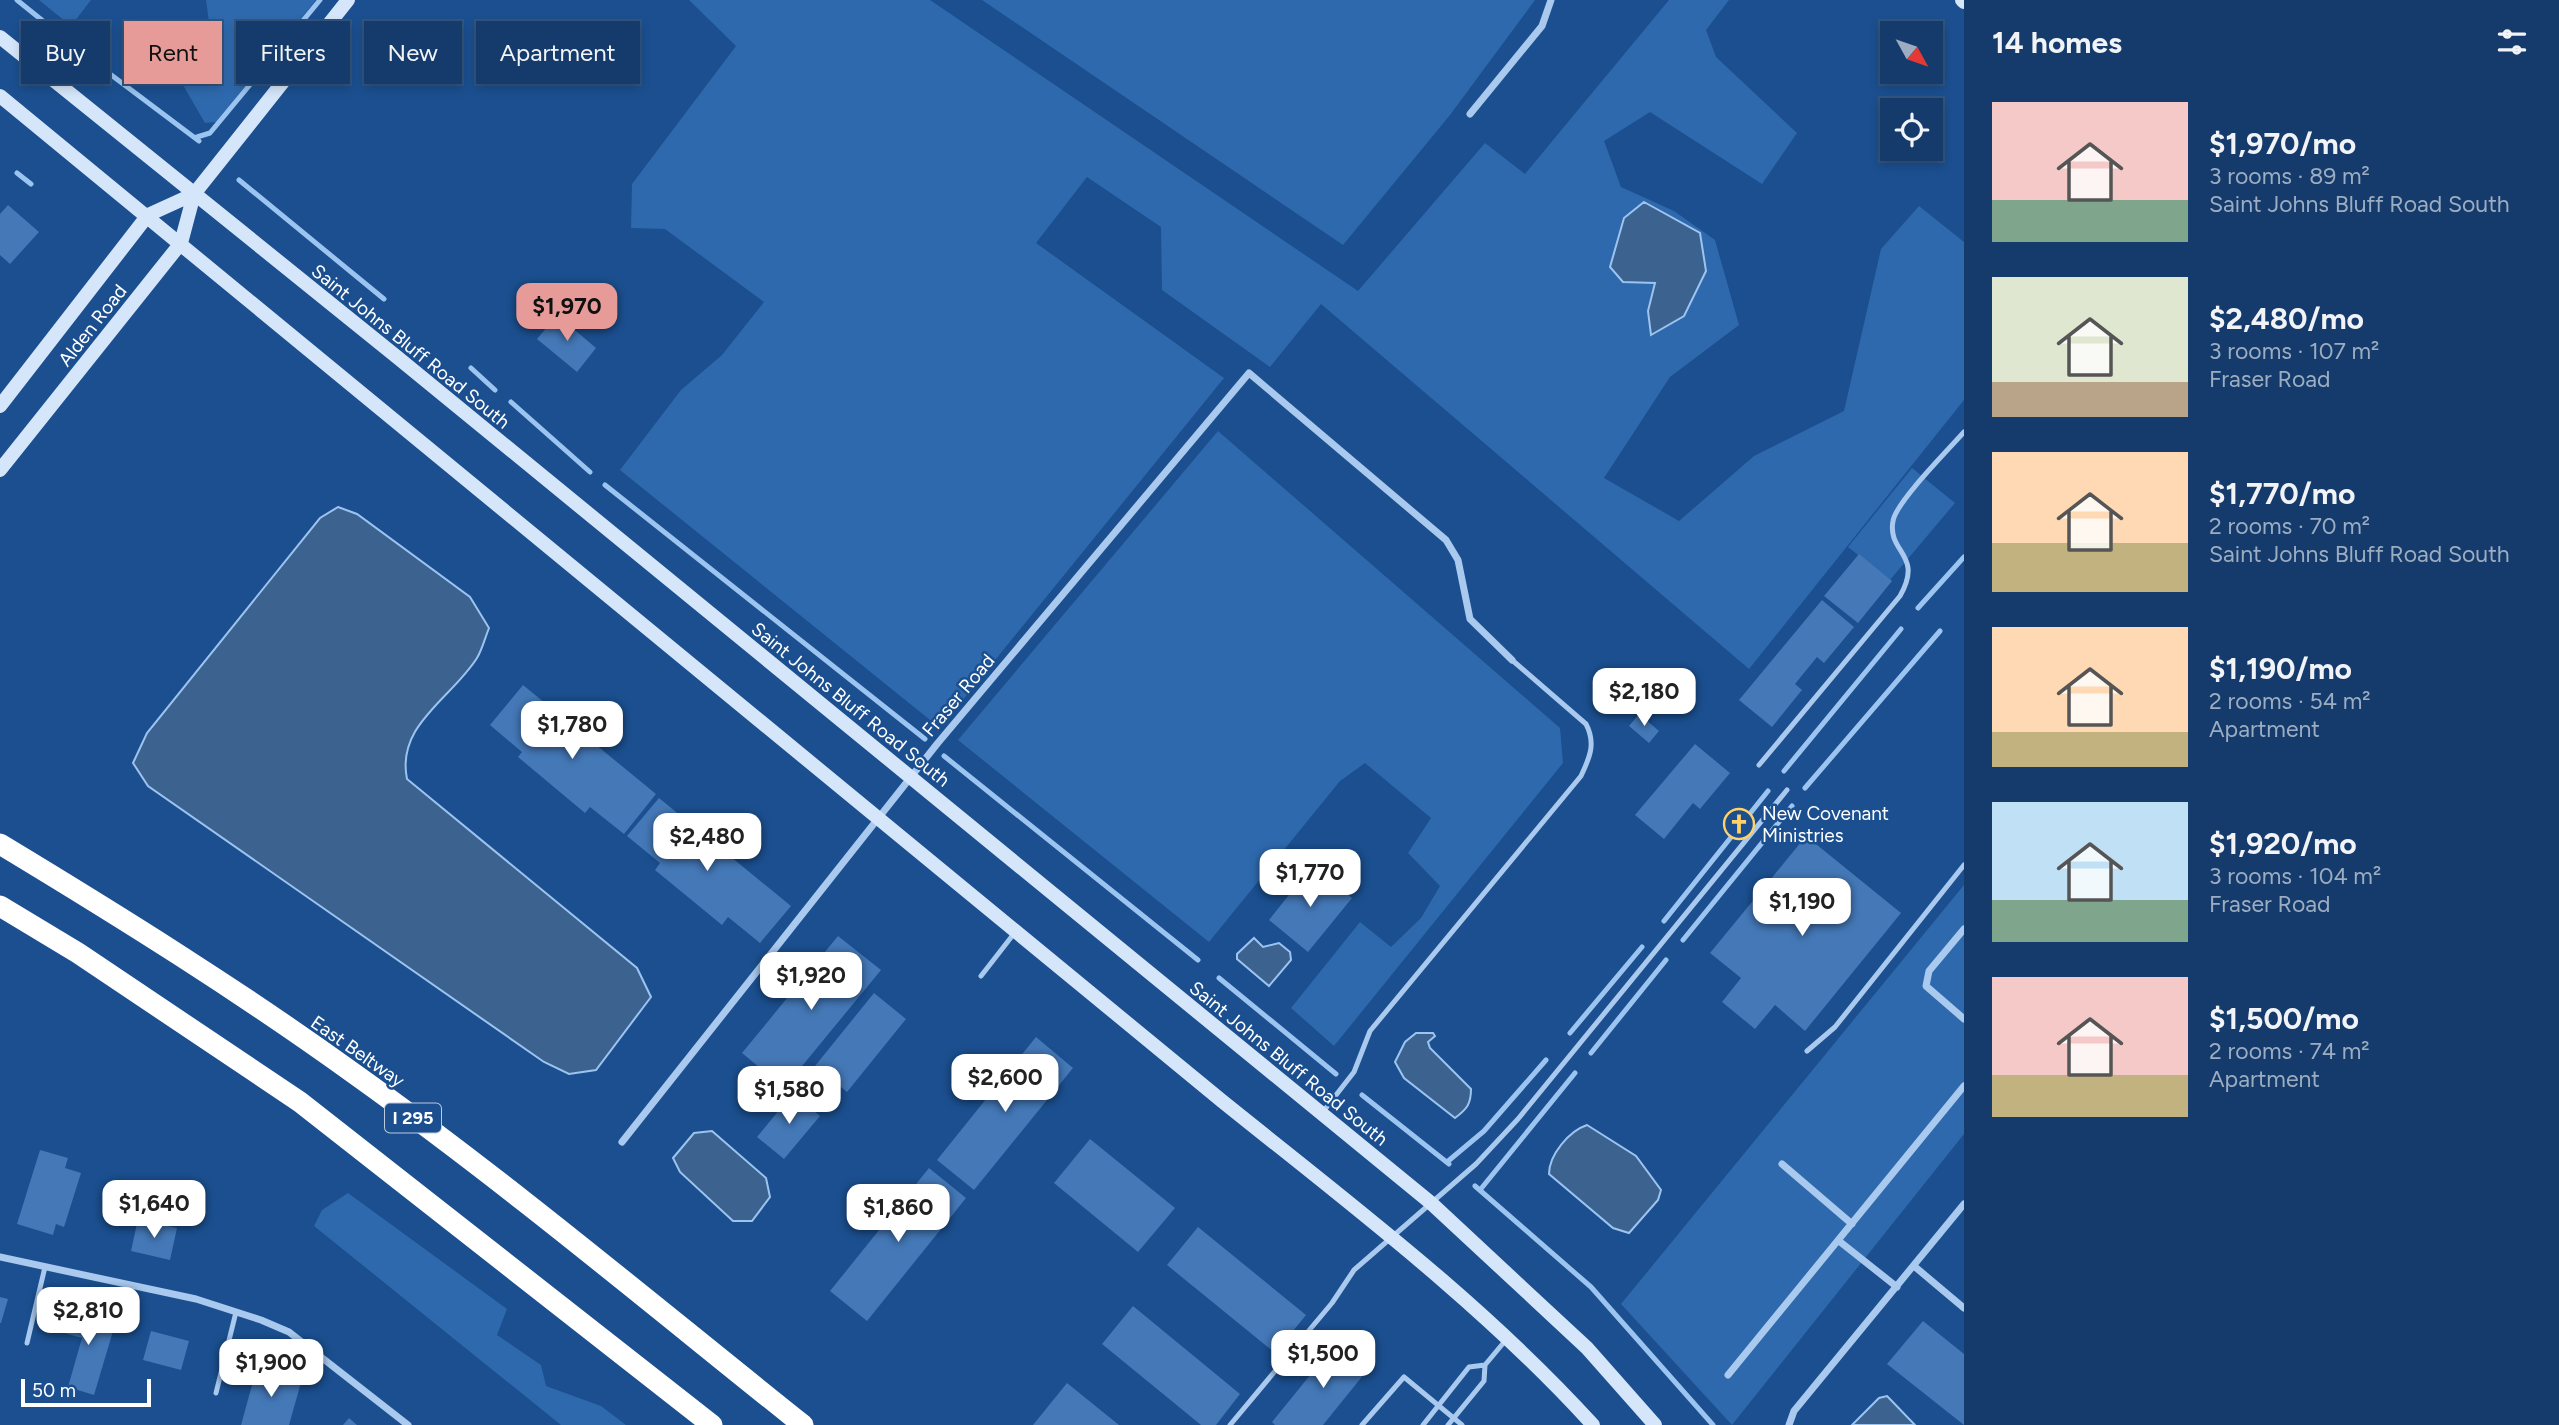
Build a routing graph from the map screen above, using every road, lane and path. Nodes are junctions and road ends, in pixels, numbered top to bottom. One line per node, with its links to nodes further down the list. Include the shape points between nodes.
1 (348, 0): 6 (main road, Alden Road)
2 (1551, 0): 5 (street, via 1542,26)
3 (0, 37): 6 (main road, Saint Johns Bluff Road South)
4 (0, 96): 7 (main road)
5 (1470, 114)
6 (194, 194): 7 (main road, Alden Road); 8 (main road, Alden Road); 14 (main road, Saint Johns Bluff Road South)
7 (148, 215): 8 (main road); 9 (main road, Alden Road)
8 (181, 243): 11 (main road, Alden Road); 16 (main road)
9 (0, 406)
10 (1964, 432): 13 (lane, via 1893,518 1892,531 1910,567 1909,581 1900,596)
11 (0, 470)
12 (1512, 660): 14 (street, Fraser Road, via 1470,620 1458,560 1446,540 1249,373); 26 (lane, via 1586,724 1593,738 1590,759 1581,776 1370,1031 1353,1072)
13 (1759, 765)
14 (912, 777): 16 (street, Fraser Road); 26 (main road, Saint Johns Bluff Road South)
15 (1787, 790): 29 (lane, via 1518,1119)
16 (879, 818): 21 (main road); 27 (street, Fraser Road)
17 (0, 844): 49 (highway, East Beltway / I 295, via 111,911 356,1075)
18 (1964, 865): 24 (lane, via 1835,1027)
19 (0, 906): 48 (highway, I 295, via 300,1102)
20 (1964, 929): 23 (street, via 1930,971 1926,985)
21 (1017, 931): 22 (lane); 32 (main road)
22 (981, 976)
23 (1964, 1019)
24 (1807, 1051)
25 (1964, 1086): 31 (street)
26 (1321, 1114): 29 (main road, Saint Johns Bluff Road South)
27 (622, 1142)
28 (1782, 1164): 31 (street)
29 (1431, 1203): 32 (lane); 56 (main road, Saint Johns Bluff Road South, via 1587,1348)
30 (1964, 1204): 35 (street)
31 (1852, 1224): 33 (street)
32 (1391, 1236): 40 (main road); 50 (lane, via 1354,1270)
33 (1839, 1241): 37 (street); 43 (street)
34 (0, 1257): 36 (street)
35 (1914, 1266): 37 (street); 38 (street)
36 (45, 1267): 39 (street); 41 (lane)
37 (1896, 1287): 57 (street, via 1794,1412)
38 (1964, 1308)
39 (236, 1312): 44 (lane); 47 (street, via 289,1332)
40 (1507, 1338): 42 (lane); 55 (main road)
41 (27, 1343)
42 (1485, 1364): 45 (lane, via 1469,1367); 46 (lane, via 1484,1381)
43 (1728, 1375)
44 (216, 1393)
45 (1438, 1406): 46 (lane); 51 (lane, via 1404,1377); 52 (lane)
46 (1454, 1418): 53 (lane); 54 (lane)
47 (408, 1425)
48 (712, 1425)
49 (803, 1425)
50 (1230, 1425)
51 (1362, 1425)
52 (1423, 1425)
53 (1448, 1425)
54 (1462, 1425)
55 (1593, 1425)
56 (1655, 1425)
57 (1789, 1425)

